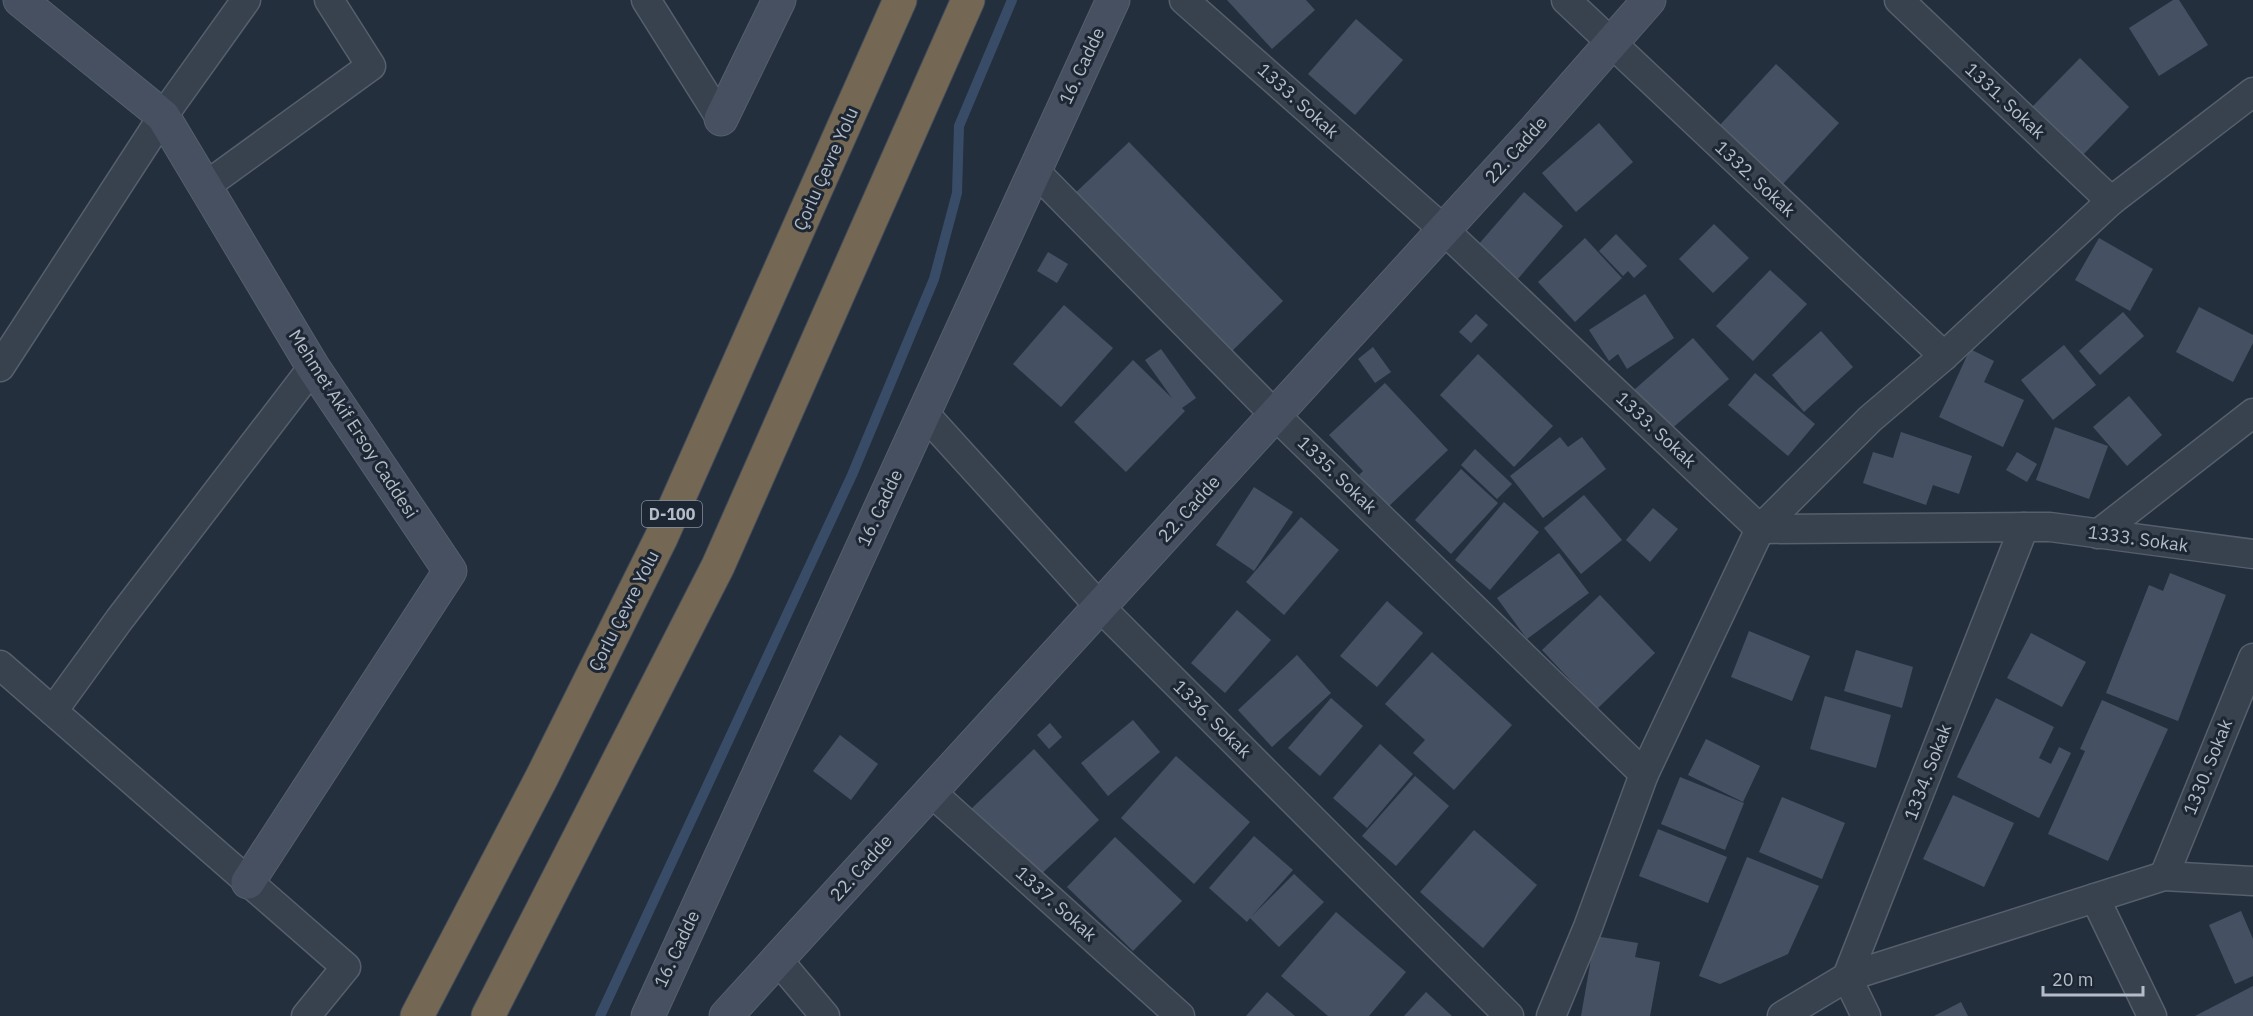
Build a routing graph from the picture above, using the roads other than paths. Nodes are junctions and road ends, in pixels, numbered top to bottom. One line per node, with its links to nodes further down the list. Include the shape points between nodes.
1 (20, 0): 15 (street, Mehmet Akif Ersoy Caddesi)
2 (246, 0): 15 (street)
3 (329, 0): 18 (street, via 371,66)
4 (646, 0): 16 (street)
5 (779, 0): 16 (street)
6 (900, 0): 44 (highway, Çorlu Çevre Yolu / D-100, via 661,538)
7 (968, 0): 45 (highway, via 718,566)
8 (1113, 0): 17 (street, 16. Cadde)
9 (1184, 0): 20 (street, 1333. Sokak)
10 (1566, 0): 13 (street, 1332. Sokak)
11 (1649, 0): 13 (street, 22. Cadde)
12 (1899, 0): 19 (street, 1331. Sokak)
13 (1611, 44): 20 (street, 22. Cadde); 21 (street, 1332. Sokak)
14 (2253, 92): 19 (street)
15 (163, 116): 18 (street, Mehmet Akif Ersoy Caddesi); 22 (street)
16 (721, 119)
17 (1034, 170): 24 (street, 16. Cadde); 26 (street, 1335. Sokak)
18 (207, 185): 23 (street, Mehmet Akif Ersoy Caddesi)
19 (2111, 201): 21 (street)
20 (1444, 230): 26 (street, 22. Cadde); 28 (street, 1333. Sokak)
21 (1944, 356): 28 (street, via 1870,419)
22 (0, 367)
23 (313, 368): 34 (street); 39 (street, Mehmet Akif Ersoy Caddesi, via 450,571)
24 (923, 412): 31 (street, 1336. Sokak); 46 (street, 16. Cadde)
25 (2253, 413): 29 (street)
26 (1275, 415): 31 (street, 22. Cadde); 35 (street, 1335. Sokak)
27 (2024, 527): 28 (street, 1333. Sokak); 29 (street, 1333. Sokak); 42 (street, 1334. Sokak)
28 (1760, 529): 35 (street)
29 (2098, 534): 30 (street, 1333. Sokak)
30 (2253, 554)
31 (1100, 607): 36 (street, 22. Cadde); 50 (street, 1336. Sokak)
32 (2253, 658): 37 (street, 1330. Sokak)
33 (0, 665): 34 (street)
34 (53, 711): 39 (street)
35 (1644, 774): 51 (street)
36 (931, 792): 41 (street, 22. Cadde); 49 (street, 1337. Sokak)
37 (2164, 876): 38 (street); 40 (street)
38 (2253, 881)
39 (248, 882): 43 (street, via 346,967)
40 (2095, 898): 42 (street); 54 (street)
41 (778, 960): 47 (street, 22. Cadde); 48 (street)
42 (1847, 977): 52 (street); 53 (street)
43 (306, 1016)
44 (417, 1016)
45 (488, 1016)
46 (648, 1016)
47 (726, 1016)
48 (825, 1016)
49 (1180, 1016)
50 (1509, 1016)
51 (1551, 1016)
52 (1782, 1016)
53 (1866, 1016)
54 (2152, 1016)

